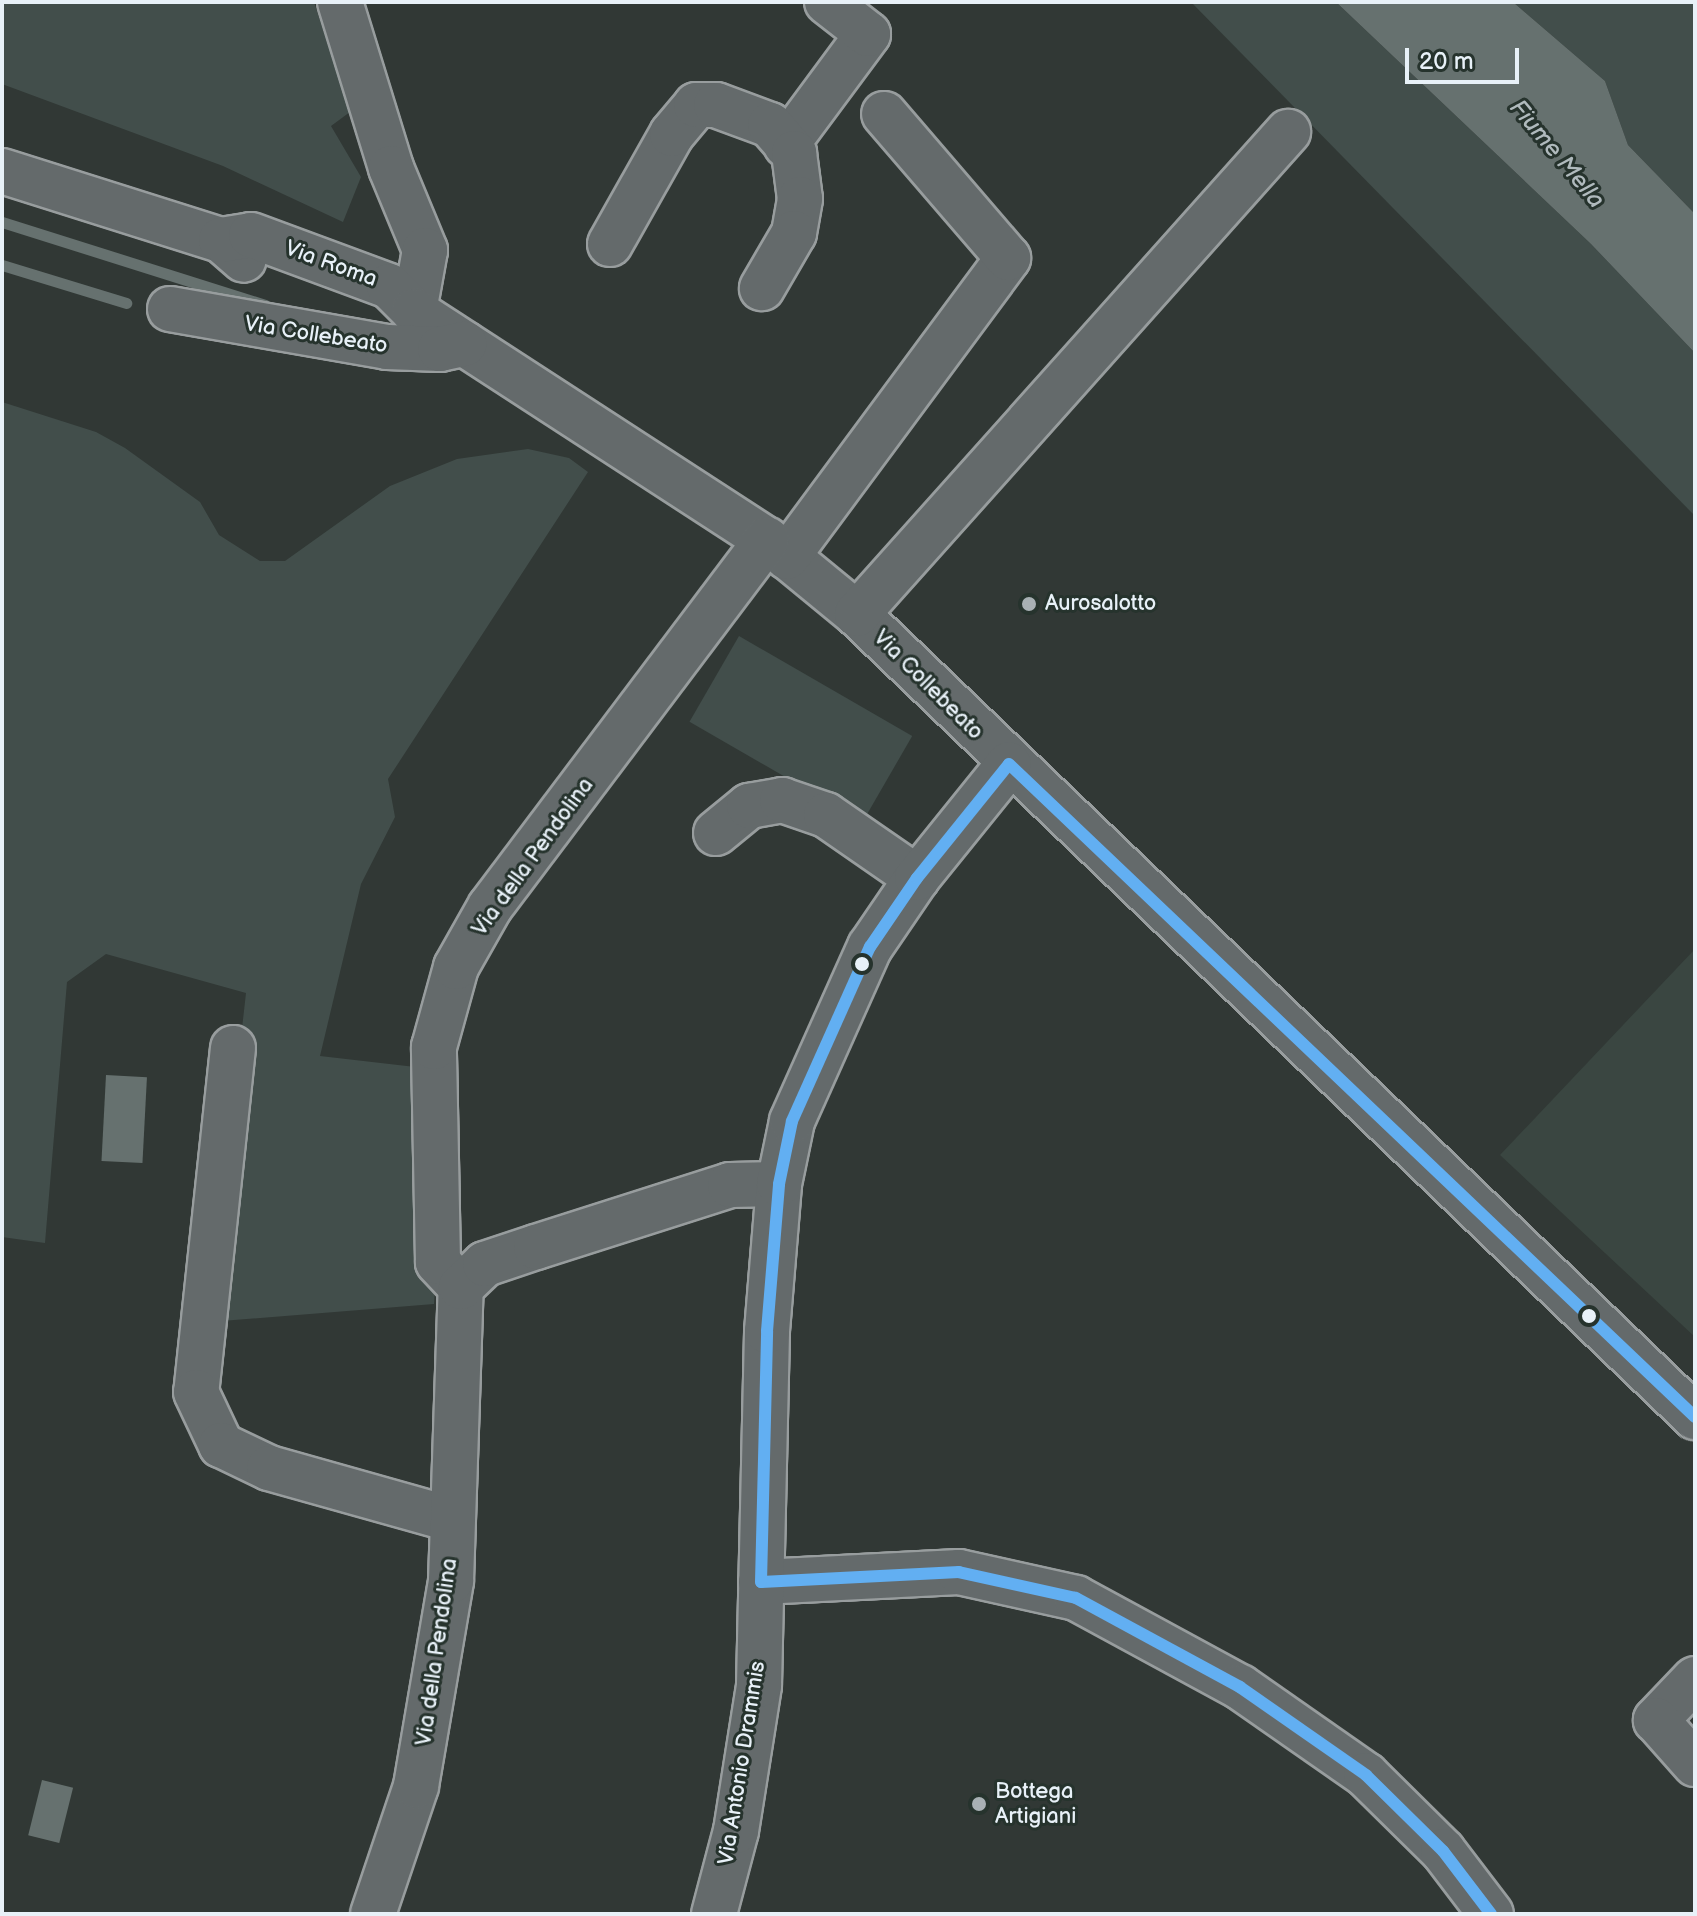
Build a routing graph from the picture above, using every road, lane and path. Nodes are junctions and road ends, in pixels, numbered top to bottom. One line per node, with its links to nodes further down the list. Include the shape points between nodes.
1 (340, 2): 10 (street, via 386,155 425,250)
2 (827, 2): 5 (street, via 868,34)
3 (884, 114): 12 (street, via 1008,258)
4 (1288, 132): 13 (street, Via Collebeato)
5 (786, 145): 7 (street, via 770,125 716,105 696,105 672,134); 8 (street, via 794,153 800,199 794,233)
6 (2, 171): 10 (street, Via Roma, via 221,240 242,260 379,309)
7 (610, 244)
8 (762, 288)
9 (170, 309): 11 (street, Via Collebeato, via 387,347 440,349)
10 (414, 311): 11 (street, Via Collebeato)
11 (464, 344): 12 (street, Via Collebeato)
12 (777, 548): 13 (street, Via Collebeato); 19 (street, Via della Pendolina, via 490,907 456,967 434,1047 438,1262)
13 (857, 614): 14 (street, Via Collebeato)
14 (1009, 764): 16 (street, Via Antonio Drammis); 20 (street, Via Collebeato)
15 (716, 833): 16 (street, via 749,806 782,800 826,815)
16 (917, 878): 18 (street, Via Antonio Drammis, via 870,947 825,1036 792,1121)
17 (233, 1048): 21 (street, via 196,1392 202,1405 221,1445 269,1468)
18 (779, 1184): 19 (street, via 730,1185 536,1247 485,1264); 22 (street, Via Antonio Drammis, via 767,1331)
19 (461, 1287): 21 (street, Via della Pendolina)
20 (1695, 1417)
21 (451, 1519): 25 (street, Via della Pendolina, via 451,1581 432,1709 416,1786)
22 (761, 1582): 26 (street, Via Antonio Drammis, via 759,1685 736,1831); 27 (street, via 959,1572 1076,1598 1240,1687 1366,1775 1443,1851)
23 (1695, 1679): 24 (street, via 1656,1720)
24 (1695, 1764)
25 (373, 1914)
26 (714, 1914)
27 (1491, 1914)

